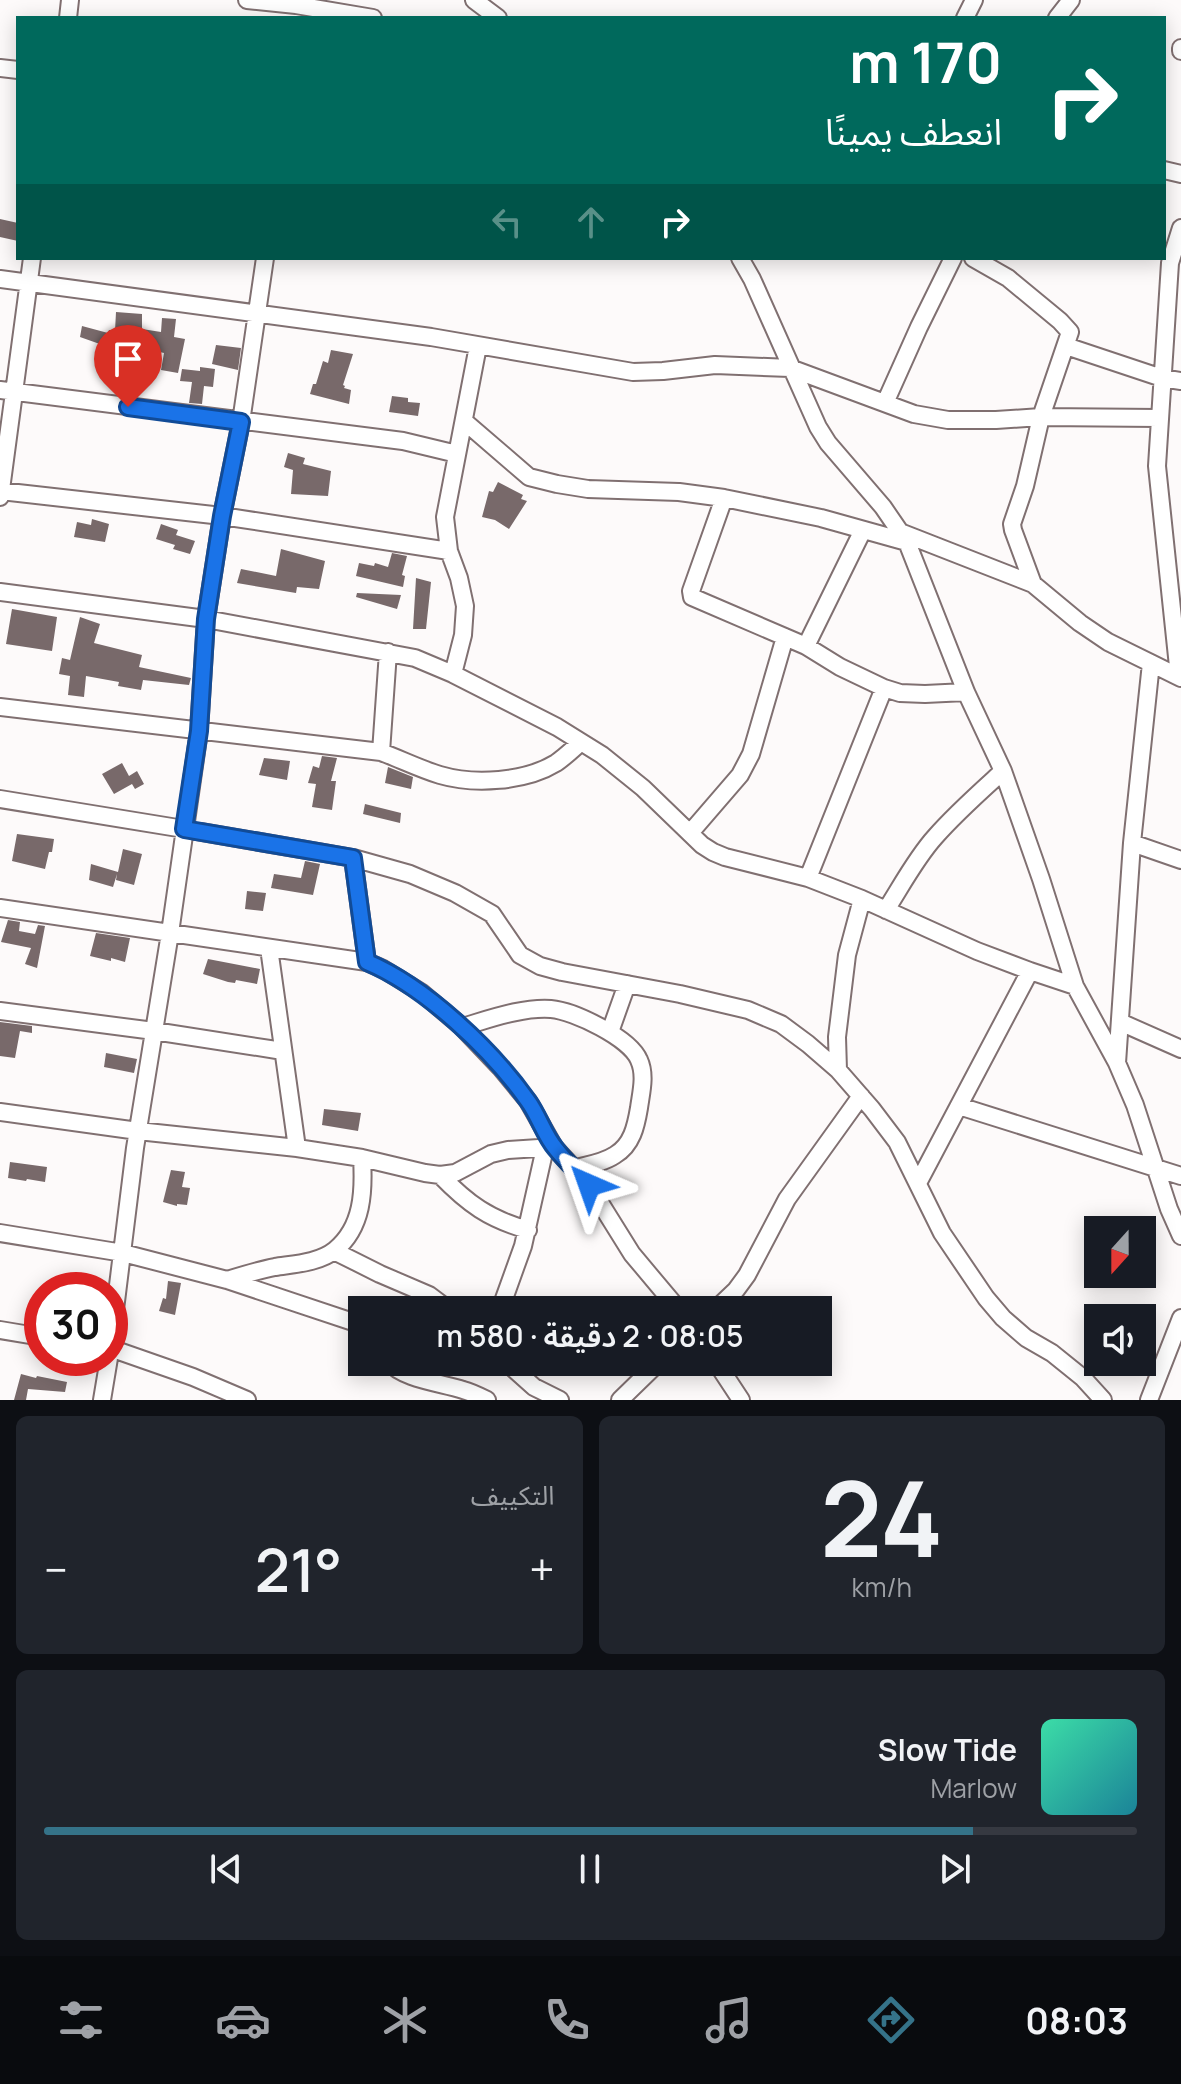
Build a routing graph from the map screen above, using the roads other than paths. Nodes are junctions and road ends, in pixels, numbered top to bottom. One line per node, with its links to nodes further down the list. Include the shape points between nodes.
1 (247, 0): 4 (street)
2 (474, 0): 6 (street)
3 (1071, 0): 7 (street)
4 (296, 8): 5 (street)
5 (358, 16)
6 (495, 16)
7 (1059, 16)
8 (1181, 228): 20 (street, via 1170,263)
9 (32, 260): 15 (street)
10 (265, 260): 16 (street)
11 (741, 260): 19 (street)
12 (952, 260): 23 (street)
13 (976, 260): 18 (street, via 1008,278 1060,321 1070,332)
14 (0, 279): 15 (street)
15 (28, 283): 16 (street); 22 (street)
16 (258, 313): 17 (street); 27 (street)
17 (478, 346): 19 (street, via 633,372 715,365); 26 (street)
18 (1066, 346): 20 (street); 24 (street)
19 (790, 368): 23 (street); 33 (street, via 823,435)
20 (1162, 378): 21 (street); 25 (street)
21 (1181, 381)
22 (7, 392): 27 (street); 29 (street)
23 (885, 403): 24 (street, via 948,420)
24 (1041, 417): 25 (street); 35 (street, via 1012,524)
25 (1159, 418): 43 (street, via 1157,466)
26 (464, 421): 28 (street); 30 (street, via 529,477 588,489)
27 (241, 422): 28 (street, via 403,441); 31 (street)
28 (457, 454): 34 (street, via 445,517)
29 (0, 493): 31 (street)
30 (724, 498): 32 (street); 38 (street, via 692,597)
31 (222, 516): 34 (street); 37 (street)
32 (863, 530): 33 (street); 39 (street)
33 (904, 537): 35 (street); 45 (street)
34 (449, 551): 42 (street, via 465,606)
35 (1033, 584): 41 (street, via 1108,642)
36 (0, 592): 37 (street)
37 (206, 619): 40 (street); 47 (street)
38 (785, 637): 39 (street); 53 (street, via 751,754 740,775)
39 (806, 646): 44 (street)
40 (388, 652): 42 (street); 49 (street)
41 (1151, 663): 43 (street); 54 (street)
42 (453, 674): 48 (street)
43 (1180, 677)
44 (884, 688): 45 (street, via 900,693); 57 (street)
45 (966, 692): 50 (street)
46 (0, 707): 47 (street)
47 (199, 731): 49 (street); 52 (street)
48 (581, 742): 49 (street, via 535,772 480,781 440,775); 53 (street, via 643,788)
49 (381, 752)
50 (1003, 771): 60 (street, via 933,839); 66 (street)
51 (0, 799): 52 (street)
52 (184, 829): 55 (street); 61 (street)
53 (690, 833): 57 (street, via 725,857)
54 (1132, 843): 56 (street); 68 (street)
55 (353, 858): 63 (street); 65 (street, via 410,874 492,914 520,955 540,966)
56 (1181, 860)
57 (808, 878): 58 (street)
58 (862, 899): 60 (street); 75 (street, via 847,955)
59 (0, 908): 61 (street)
60 (886, 910): 64 (street)
61 (170, 933): 62 (street); 70 (street)
62 (269, 948): 63 (street); 73 (street)
63 (367, 962): 69 (street, via 422,993)
64 (1030, 971): 66 (street); 77 (street)
65 (627, 984): 71 (street); 75 (street, via 748,1010 781,1024)
66 (1075, 986): 74 (street)
67 (0, 1011): 70 (street)
68 (1120, 1022): 72 (street); 74 (street)
69 (462, 1027): 71 (street, via 552,1009); 81 (street, via 528,1101)
70 (154, 1031): 73 (street); 79 (street)
71 (610, 1032): 83 (street, via 640,1060 643,1080 636,1126 618,1154)
72 (1181, 1049)
73 (283, 1051): 80 (street)
74 (1117, 1063): 84 (street)
75 (838, 1070): 76 (street)
76 (861, 1096): 87 (street, via 897,1142); 98 (street, via 787,1199 747,1275)
77 (959, 1106): 84 (street); 87 (street)
78 (0, 1112): 79 (street)
79 (138, 1131): 80 (street); 92 (street)
80 (297, 1148): 82 (street)
81 (550, 1148): 83 (street); 85 (street, via 491,1154); 88 (street)
82 (362, 1158): 85 (street); 91 (street, via 359,1213)
83 (575, 1168): 97 (street, via 632,1254)
84 (1155, 1169): 86 (street); 90 (street)
85 (440, 1175): 88 (street, via 478,1209)
86 (1181, 1176)
87 (918, 1183): 115 (street, via 942,1233 1003,1318 1077,1373)
88 (528, 1230): 96 (street)
89 (0, 1233): 92 (street)
90 (1181, 1236)
91 (334, 1251): 94 (street); 95 (street)
92 (123, 1253): 93 (street); 94 (street)
93 (120, 1272)
94 (227, 1280): 100 (street)
95 (430, 1296)
96 (505, 1296)
97 (667, 1296)
98 (730, 1296)
99 (1181, 1318): 116 (street)
100 (348, 1320)
101 (0, 1330): 102 (street)
102 (24, 1334)
103 (128, 1355): 110 (street)
104 (106, 1376): 109 (street)
105 (413, 1376): 111 (street)
106 (522, 1376): 112 (street)
107 (645, 1376): 113 (street)
108 (725, 1376): 114 (street)
109 (102, 1400)
110 (247, 1400)
111 (487, 1400)
112 (560, 1400)
113 (620, 1400)
114 (741, 1400)
115 (1103, 1400)
116 (1149, 1400)

